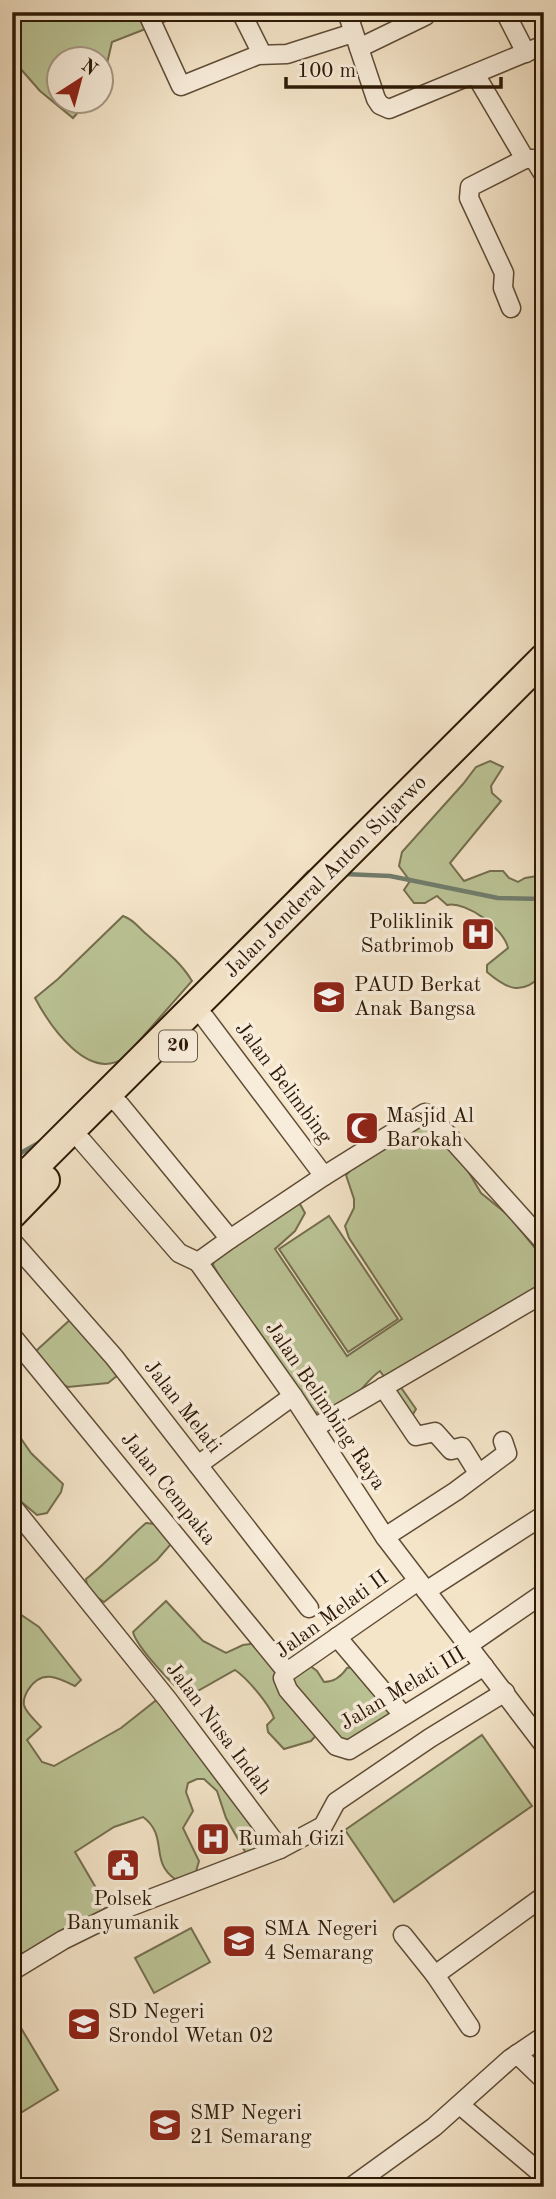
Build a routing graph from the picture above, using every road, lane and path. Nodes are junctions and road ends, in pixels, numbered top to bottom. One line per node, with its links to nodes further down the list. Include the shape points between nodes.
1 (147, 12): 8 (street, via 181,86)
2 (242, 12): 8 (street)
3 (347, 12): 6 (street)
4 (425, 12): 6 (street, via 425,16)
5 (505, 12): 9 (street)
6 (356, 40): 8 (street, via 287,54); 10 (street, via 376,99 389,109)
7 (544, 45): 9 (street)
8 (262, 54)
9 (526, 54): 10 (street)
10 (475, 74): 11 (street)
11 (525, 159): 12 (street, via 534,159); 13 (street, via 468,191 504,273 503,288)
12 (544, 175)
13 (511, 308)
14 (544, 659): 16 (highway, Jalan Jenderal Anton Sujarwo / 20)
15 (544, 684): 16 (highway, Jalan Jenderal Anton Sujarwo / 20)
16 (345, 868): 17 (highway, Jalan Jenderal Anton Sujarwo / 20); 18 (highway, Jalan Jenderal Anton Sujarwo / 20)
17 (205, 1018): 18 (highway, Jalan Jenderal Anton Sujarwo / 20); 20 (street, Jalan Belimbing)
18 (114, 1100): 19 (highway, Jalan Jenderal Anton Sujarwo / 20); 21 (highway, Jalan Jenderal Anton Sujarwo / 20); 23 (street)
19 (82, 1141): 22 (highway, Jalan Jenderal Anton Sujarwo / 20); 26 (street, Jalan Belimbing Raya, via 179,1253)
20 (324, 1176): 23 (street, Jalan Belimbing); 25 (street, Jalan Belimbing, via 427,1114)
21 (12, 1189)
22 (12, 1214)
23 (230, 1239): 26 (street)
24 (12, 1241): 33 (street, Jalan Melati, via 114,1357)
25 (544, 1242)
26 (198, 1262): 30 (street, Jalan Belimbing Raya)
27 (544, 1293): 29 (street)
28 (12, 1336): 44 (street, Jalan Cempaka)
29 (383, 1387): 31 (street); 34 (street, via 416,1436 435,1432 451,1450 462,1447)
30 (293, 1396): 31 (street, Jalan Belimbing Raya); 33 (street)
31 (314, 1428): 37 (street, Jalan Belimbing Raya)
32 (503, 1441): 34 (street, via 507,1453)
33 (198, 1465): 40 (street, Jalan Melati)
34 (478, 1473): 37 (street)
35 (12, 1506): 49 (street, Jalan Nusa Indah)
36 (544, 1515): 38 (street, Jalan Melati II)
37 (385, 1536): 38 (street, Jalan Belimbing Raya)
38 (422, 1586): 41 (street, Jalan Melati II); 42 (street, Jalan Belimbing Raya)
39 (544, 1593): 42 (street)
40 (309, 1608)
41 (337, 1637): 44 (street, Jalan Melati II); 46 (street)
42 (467, 1646): 43 (street, Jalan Belimbing Raya)
43 (484, 1666): 45 (street, Jalan Belimbing Raya); 46 (street, Jalan Melati III)
44 (287, 1672): 48 (street, Jalan Melati II, via 283,1678 288,1690)
45 (505, 1692): 47 (street, Jalan Belimbing Raya); 49 (street, via 336,1801 323,1826)
46 (403, 1715): 48 (street, Jalan Melati III)
47 (544, 1745)
48 (344, 1750)
49 (280, 1849): 52 (street, via 132,1906)
50 (544, 1896): 53 (street)
51 (402, 1935): 53 (street)
52 (12, 1971)
53 (435, 1975): 54 (street)
54 (470, 2027)
55 (544, 2036): 56 (street)
56 (517, 2054): 57 (street); 58 (street)
57 (544, 2080)
58 (460, 2105): 59 (street); 60 (street)
59 (544, 2176)
60 (352, 2187)

